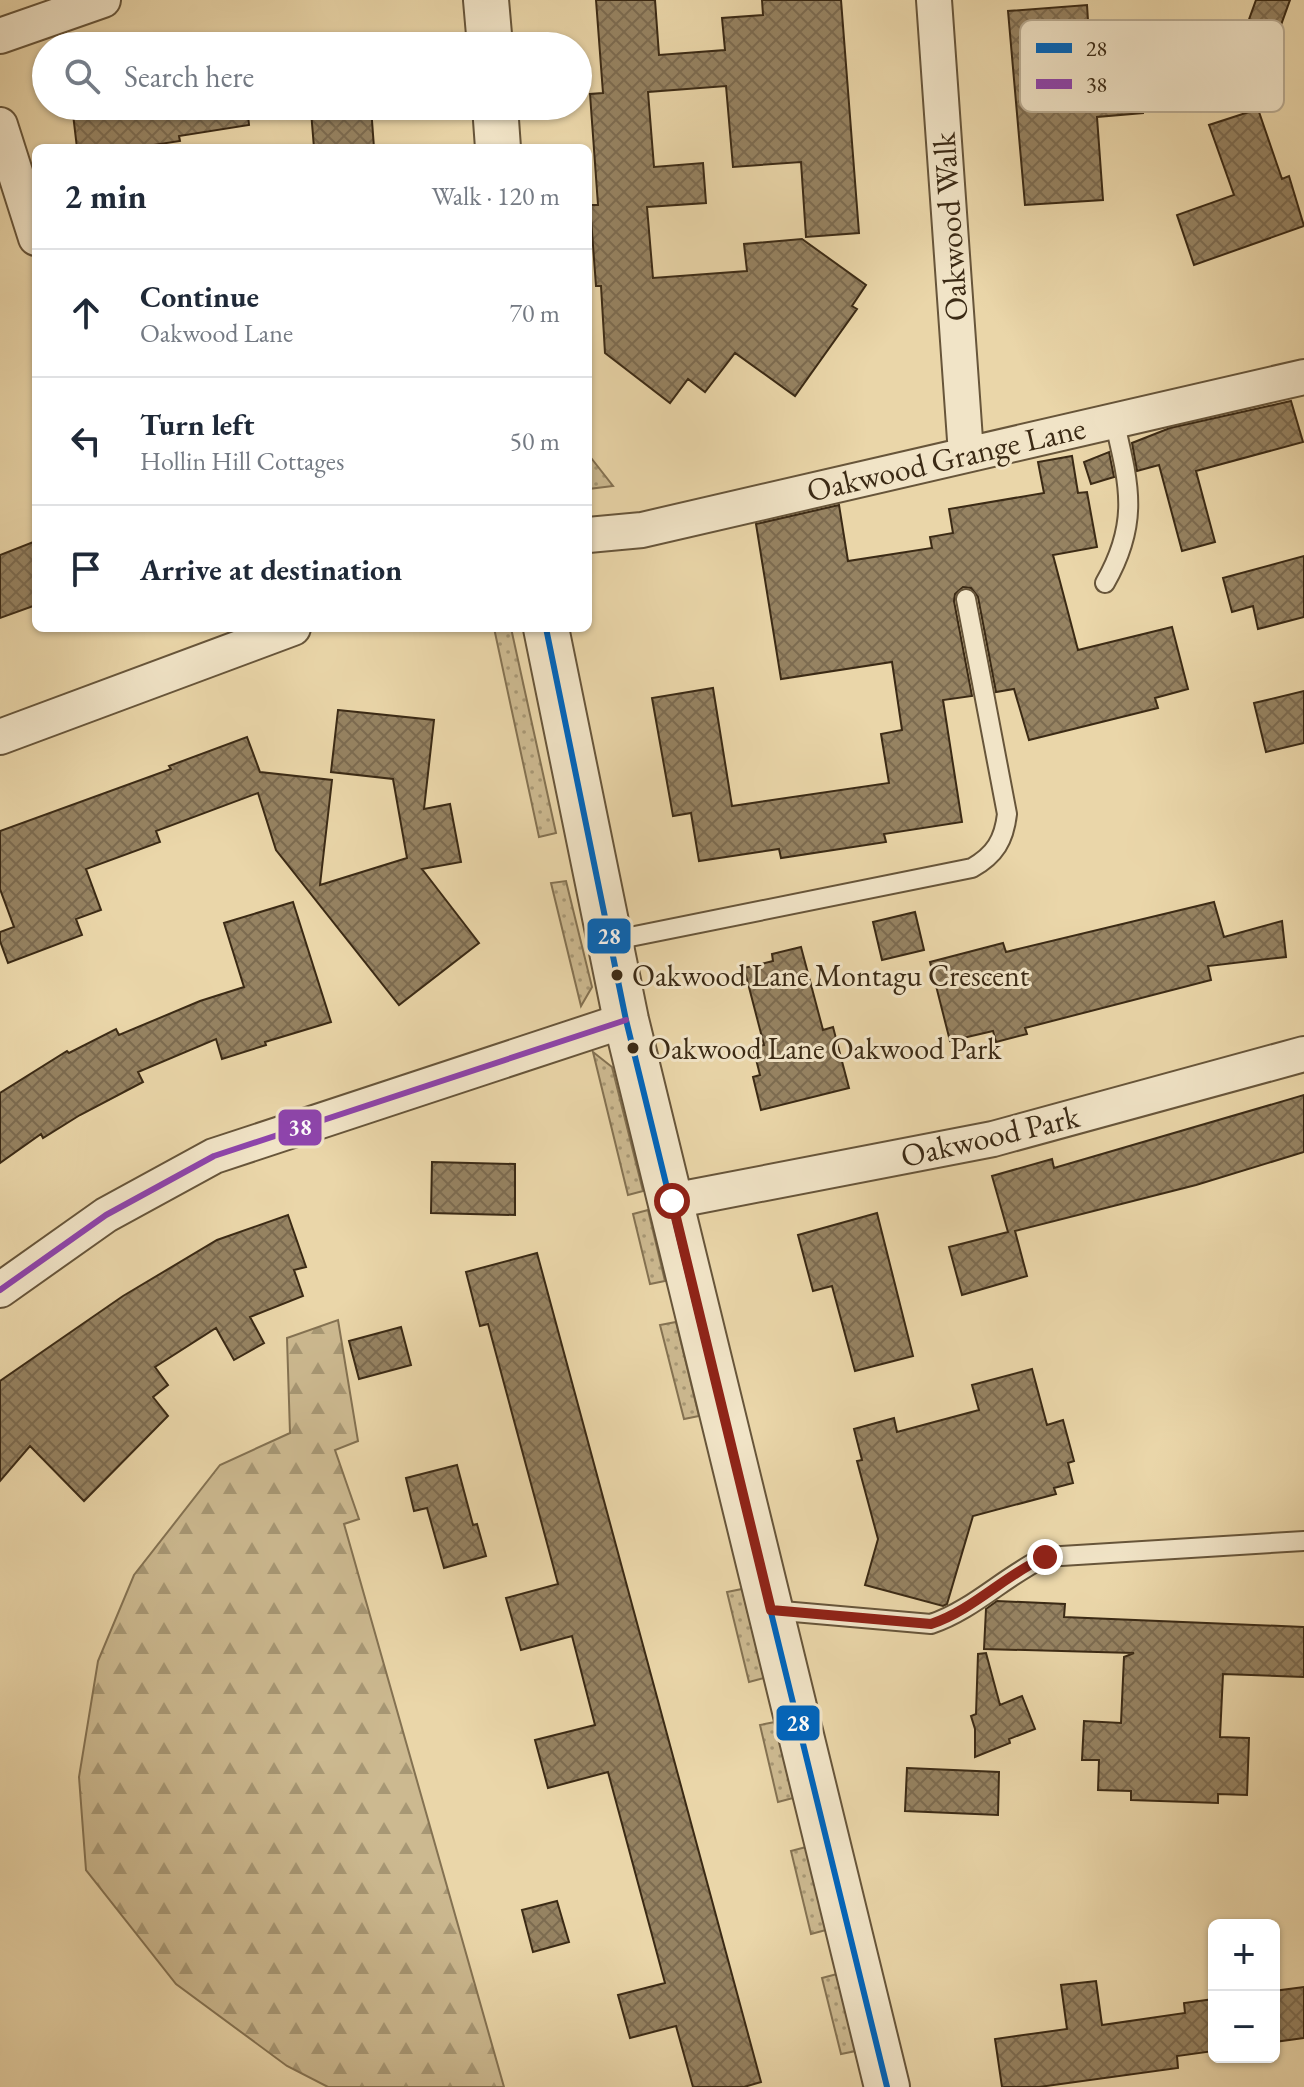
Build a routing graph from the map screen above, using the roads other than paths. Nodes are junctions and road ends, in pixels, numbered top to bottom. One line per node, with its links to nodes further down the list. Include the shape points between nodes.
1 (103, 0): 5 (street)
2 (486, 0): 4 (street)
3 (934, 0): 12 (street, Oakwood Walk)
4 (489, 32)
5 (0, 36)
6 (496, 120): 8 (street)
7 (0, 125): 9 (street)
8 (498, 144)
9 (32, 225)
10 (1304, 377): 11 (street, Oakwood Grange Lane)
11 (1114, 420): 12 (street, Oakwood Grange Lane); 14 (lane, via 1130,493 1128,528 1119,560)
12 (966, 454): 13 (street, Oakwood Grange Lane, via 642,530)
13 (592, 535)
14 (1105, 583)
15 (966, 599): 19 (lane, via 1007,814 1005,831 987,860 972,868)
16 (282, 632): 18 (street)
17 (547, 632): 19 (street)
18 (0, 737)
19 (610, 941): 20 (street)
20 (626, 1020): 22 (street); 23 (street, via 214,1156 106,1215)
21 (1304, 1054): 22 (street, Oakwood Park, via 993,1139)
22 (672, 1201): 25 (street)
23 (0, 1290)
24 (1304, 1541): 25 (lane, via 1045,1557 952,1617 931,1624)
25 (771, 1610): 26 (street)
26 (887, 2087)

